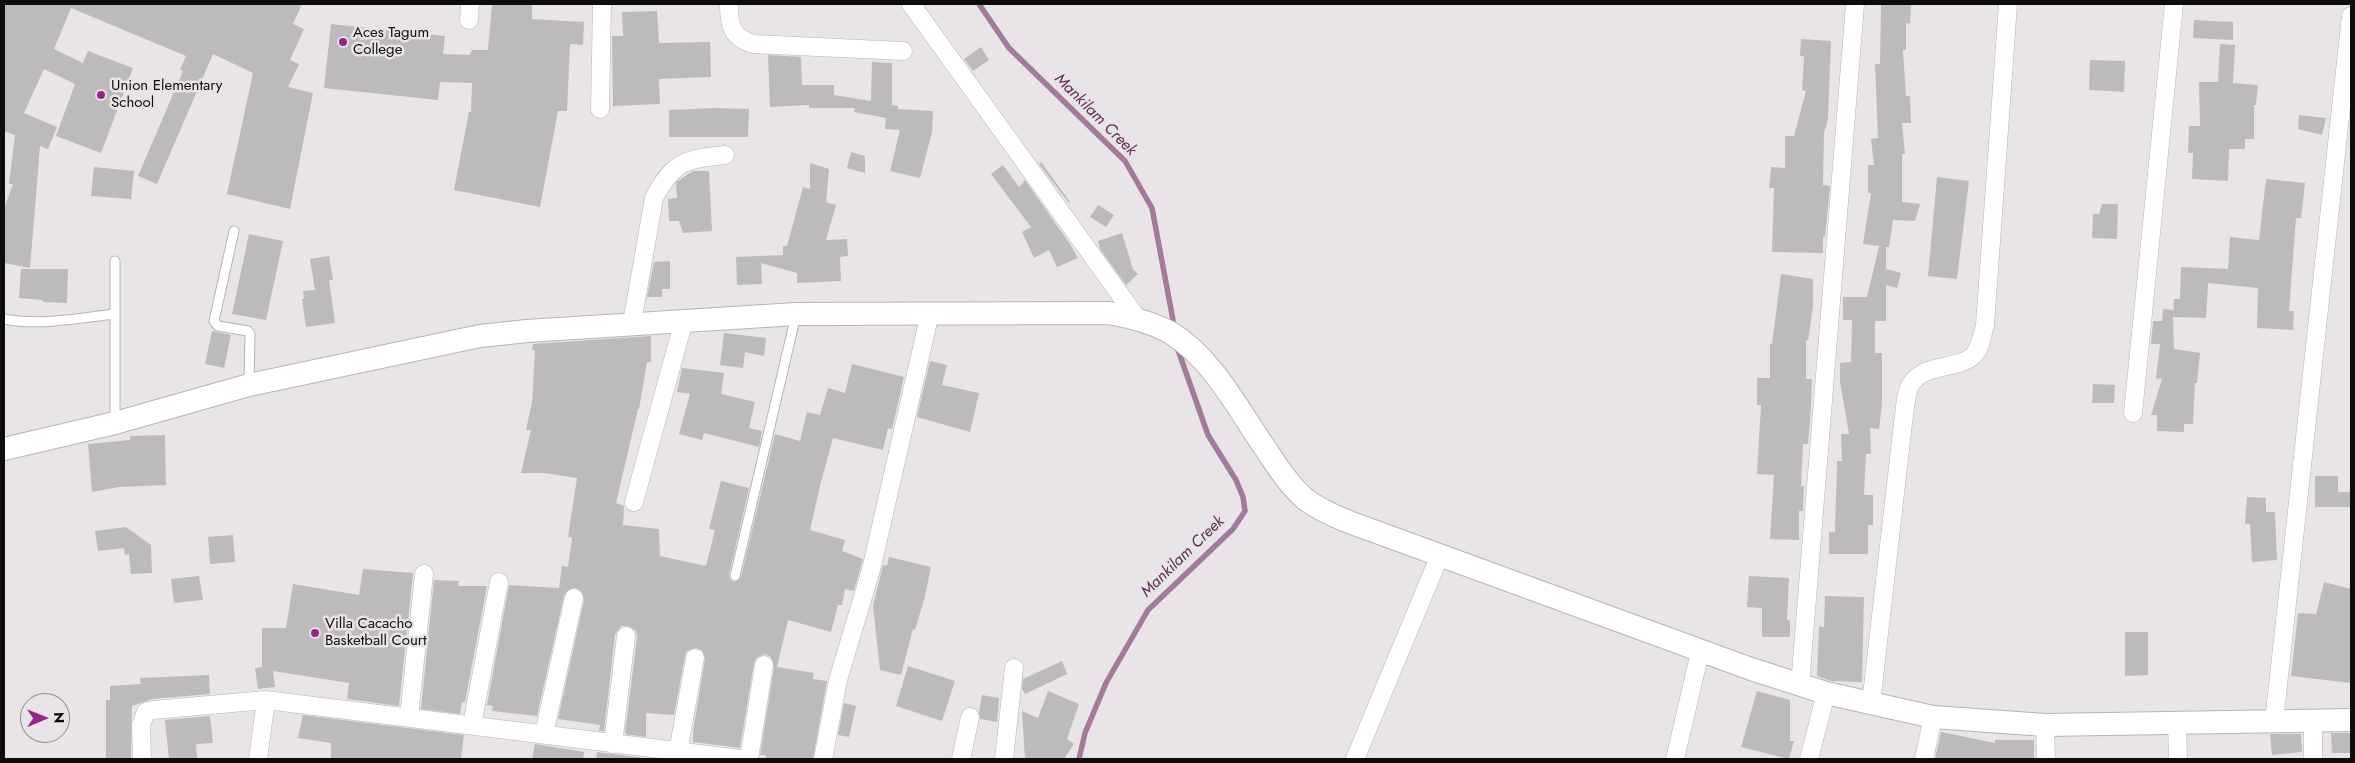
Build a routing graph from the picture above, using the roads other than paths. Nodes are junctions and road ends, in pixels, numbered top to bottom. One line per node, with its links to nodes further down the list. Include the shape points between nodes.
1 (602, 4): 9 (street)
2 (729, 4): 8 (street, via 729,20 734,33 742,41 753,44)
3 (911, 4): 16 (street)
4 (1855, 4): 35 (street)
5 (2008, 4): 38 (street, via 1985,325 1974,355 1923,373 1910,385)
6 (2174, 4): 21 (street)
7 (2351, 16): 44 (street)
8 (903, 51)
9 (600, 109)
10 (725, 155): 19 (street, via 690,158 662,182 654,198)
11 (234, 231): 20 (lane, via 214,321 218,326 250,334)
12 (115, 261): 14 (lane)
13 (930, 313): 15 (street); 16 (street, via 1109,313); 55 (street, via 871,570 838,680)
14 (115, 314): 17 (lane, via 44,322); 22 (lane)
15 (796, 314): 18 (street); 27 (lane)
16 (1137, 318): 25 (street, via 1170,332 1193,350 1217,379 1285,478 1306,499 1349,522)
17 (4, 319)
18 (684, 320): 19 (street); 24 (street)
19 (632, 324): 20 (street, via 480,336)
20 (249, 385): 22 (street)
21 (2133, 413)
22 (114, 423): 23 (street)
23 (4, 449)
24 (634, 502)
25 (1440, 555): 31 (street); 58 (street)
26 (424, 574): 39 (street)
27 (735, 576)
28 (499, 582): 46 (street)
29 (574, 598): 48 (street)
30 (626, 636): 49 (street)
31 (1700, 652): 35 (street); 59 (street)
32 (695, 658): 50 (street)
33 (764, 665): 54 (street)
34 (1014, 668): 57 (street)
35 (1800, 685): 36 (street)
36 (1826, 693): 38 (street); 60 (street)
37 (266, 700): 39 (street); 51 (street, via 146,712 141,725); 52 (street)
38 (1871, 704): 41 (street)
39 (409, 717): 46 (street)
40 (970, 717): 56 (street)
41 (1933, 717): 47 (street); 61 (street)
42 (2351, 720): 43 (street)
43 (2312, 721): 44 (street); 64 (street)
44 (2274, 722): 45 (street)
45 (2177, 724): 47 (street); 63 (street)
46 (472, 725): 48 (street)
47 (2045, 725): 62 (street)
48 (544, 734): 49 (street)
49 (613, 744): 50 (street)
50 (678, 752): 53 (street)
51 (142, 759)
52 (258, 759)
53 (740, 759)
54 (749, 759)
55 (823, 759)
56 (961, 759)
57 (1004, 759)
58 (1355, 759)
59 (1675, 759)
60 (1809, 759)
61 (1924, 759)
62 (2046, 759)
63 (2178, 759)
64 (2314, 759)

